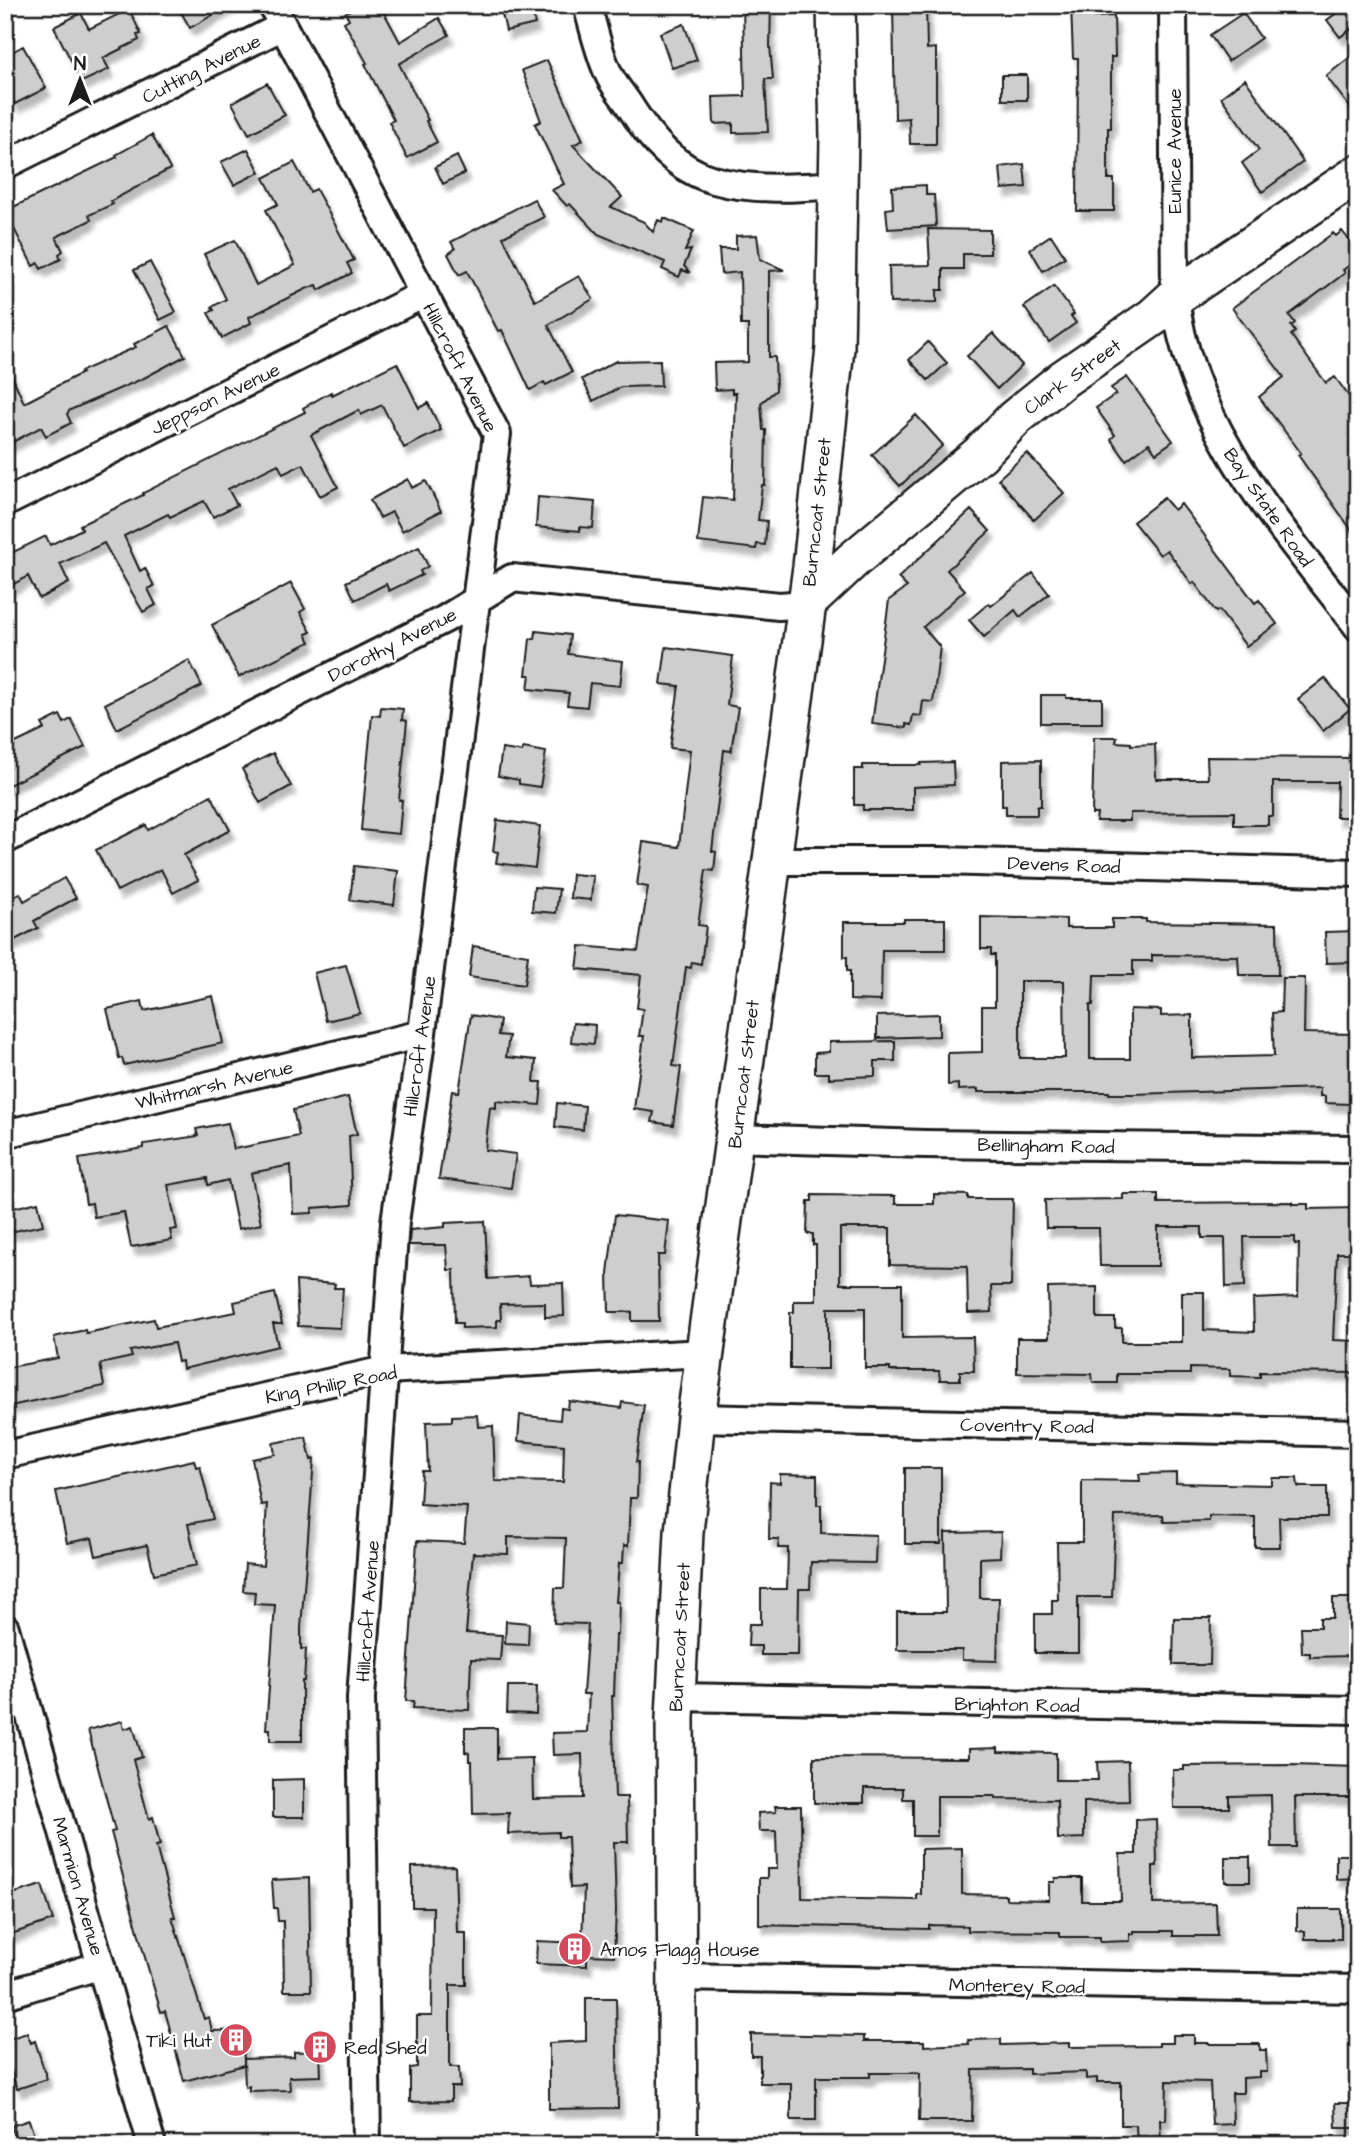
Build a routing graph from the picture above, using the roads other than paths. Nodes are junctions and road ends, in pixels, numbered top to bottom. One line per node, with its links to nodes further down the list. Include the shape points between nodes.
1 (587, 5): 7 (street, via 610,77 645,130 684,167 713,180 745,185)
2 (836, 5): 7 (main road, Burncoat Street)
3 (1173, 5): 9 (street, Eunice Avenue)
4 (278, 16): 5 (street, Cutting Avenue); 8 (street, Hillcroft Avenue)
5 (5, 165)
6 (1358, 174): 9 (main road, Clark Street)
7 (837, 185): 12 (main road, Burncoat Street, via 835,348)
8 (424, 294): 10 (street, Jeppson Avenue); 11 (street, Hillcroft Avenue, via 497,434)
9 (1175, 297): 12 (main road, Clark Street, via 1015,418 981,454 853,559); 13 (street, Bay State Road, via 1186,356 1218,432 1279,527)
10 (5, 503)
11 (478, 598): 12 (street, Dorothy Avenue, via 512,578 779,606); 14 (street, Dorothy Avenue, via 446,619); 17 (street, Hillcroft Avenue)
12 (806, 604): 15 (main road, Burncoat Street)
13 (1358, 627)
14 (5, 840)
15 (771, 861): 16 (street, Devens Road); 19 (main road, Burncoat Street)
16 (1358, 873)
17 (422, 1034): 18 (street, Whitmarsh Avenue); 22 (street, Hillcroft Avenue, via 395,1222)
18 (5, 1133)
19 (734, 1138): 20 (street, Bellingham Road); 21 (main road, Burncoat Street)
20 (1358, 1149)
21 (705, 1353): 22 (street, King Philip Road); 23 (main road, Burncoat Street)
22 (385, 1370): 25 (street, King Philip Road); 34 (street, Hillcroft Avenue, via 360,1698)
23 (696, 1418): 24 (street, Coventry Road); 27 (main road, Burncoat Street, via 684,1532)
24 (1358, 1433)
25 (5, 1455)
26 (5, 1628): 29 (street, Marmion Avenue)
27 (676, 1697): 28 (street, Brighton Road); 30 (main road, Burncoat Street)
28 (1358, 1710)
29 (101, 1965): 32 (street); 33 (street, Marmion Avenue)
30 (677, 1977): 31 (street, Monterey Road); 35 (main road, Burncoat Street)
31 (1358, 1989)
32 (5, 1995)
33 (152, 2145)
34 (367, 2145)
35 (678, 2145)

